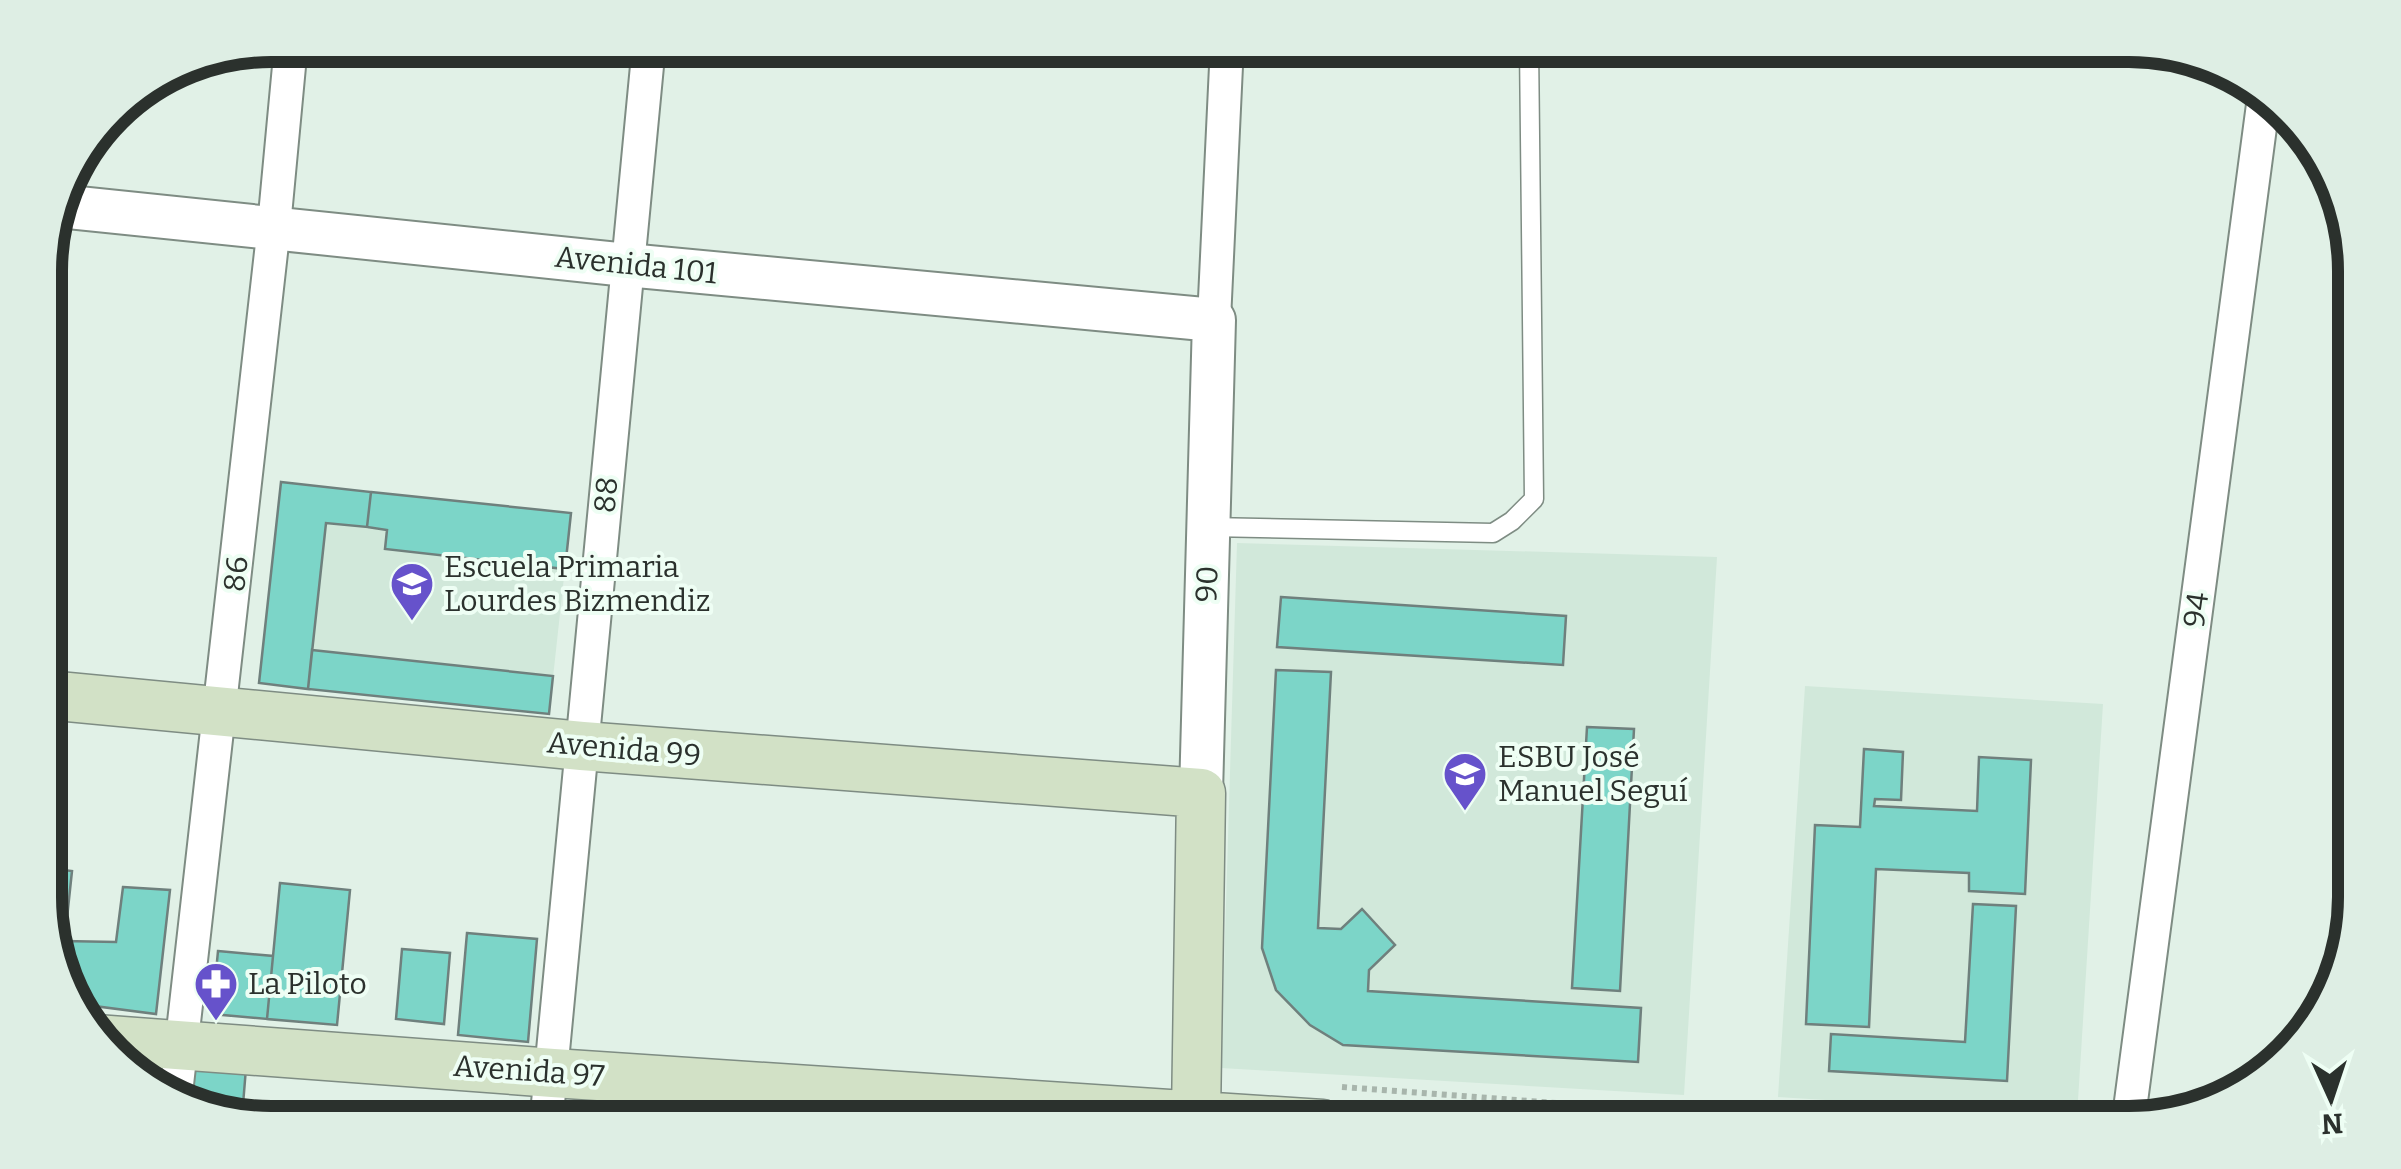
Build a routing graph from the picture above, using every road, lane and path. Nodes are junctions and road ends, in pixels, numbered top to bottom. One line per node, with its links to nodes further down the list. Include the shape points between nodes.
1 (289, 62): 7 (street, 86)
2 (647, 62): 8 (street, 88)
3 (1227, 62): 9 (street, 90)
4 (1529, 62): 10 (lane, via 1534,499 1492,533)
5 (2262, 111): 24 (street, 94)
6 (73, 207): 7 (street, Avenida 101)
7 (274, 226): 8 (street, Avenida 101); 12 (street, 86)
8 (627, 265): 9 (street, Avenida 101); 13 (street, 88)
9 (1214, 320): 10 (street, 90)
10 (1209, 527): 14 (street, 90)
11 (62, 697): 12 (main road, Avenida 99)
12 (220, 714): 13 (main road, Avenida 99); 16 (street, 86)
13 (582, 746): 14 (main road, Avenida 99); 17 (street, 88)
14 (1201, 794): 22 (main road, 90)
15 (121, 1041): 16 (main road, Avenida 97)
16 (180, 1047): 17 (main road, Avenida 97); 18 (street, 86)
17 (552, 1073): 20 (street, 88); 21 (main road, Avenida 97)
18 (177, 1084)
19 (1327, 1105): 23 (path)
20 (548, 1106)
21 (1004, 1106)
22 (1196, 1106)
23 (1383, 1106)
24 (2130, 1106)

